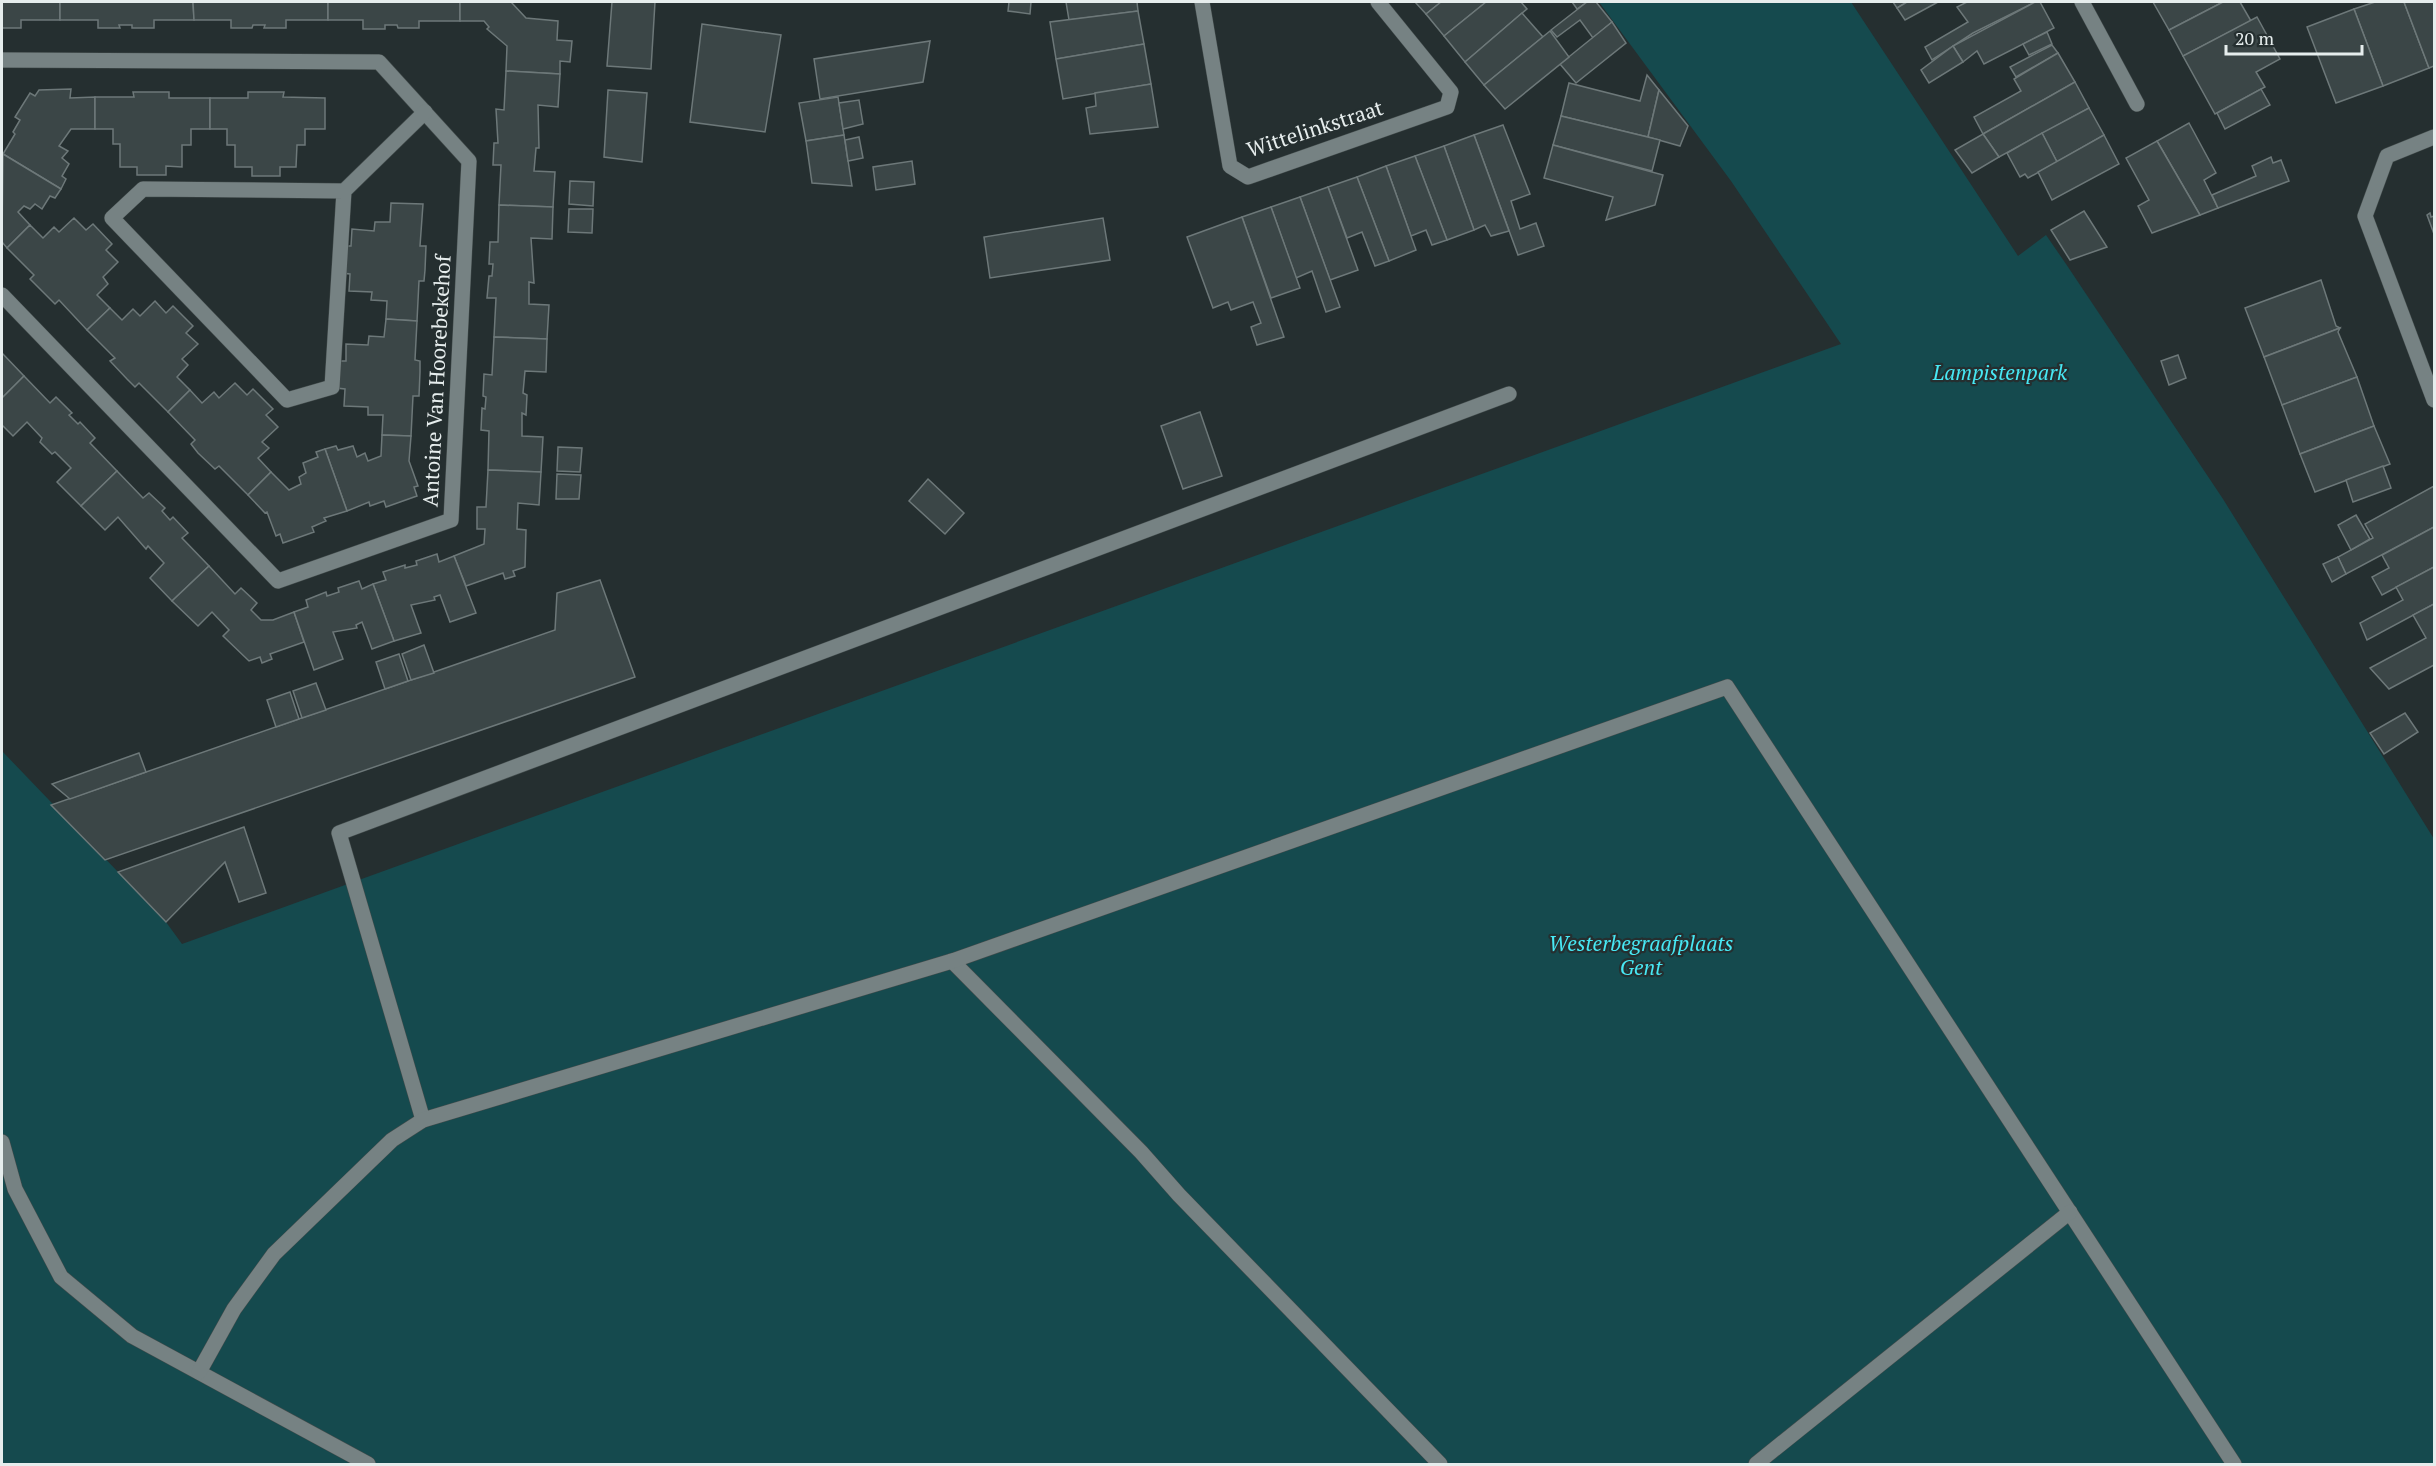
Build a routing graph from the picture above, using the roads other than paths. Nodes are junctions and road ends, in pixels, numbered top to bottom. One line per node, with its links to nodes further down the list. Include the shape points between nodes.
1 (1202, 2): 2 (street, Wittelinkstraat, via 1230,166 1248,177 1447,107 1451,92)
2 (1378, 2)
3 (2082, 2): 5 (street)
4 (2, 60): 6 (street, Antoine Van Hoorebekehof, via 380,62)
5 (2137, 104)
6 (424, 112): 8 (street); 9 (street, Antoine Van Hoorebekehof, via 469,161 451,520 278,581)
7 (2434, 137): 11 (street, via 2386,156 2365,216)
8 (344, 190): 8 (street, via 143,189 112,218 287,400 332,387)
9 (2, 295)
10 (1509, 394): 13 (street, via 339,833)
11 (2434, 400)
12 (952, 961): 13 (street); 15 (street, via 1727,687); 18 (street)
13 (423, 1120): 16 (street, via 392,1140 274,1254 234,1309)
14 (2, 1142): 16 (street, via 15,1189 61,1277 132,1336)
15 (2070, 1212): 19 (street); 20 (street)
16 (199, 1372): 17 (street)
17 (368, 1464)
18 (1440, 1464)
19 (1756, 1464)
20 (2234, 1464)

